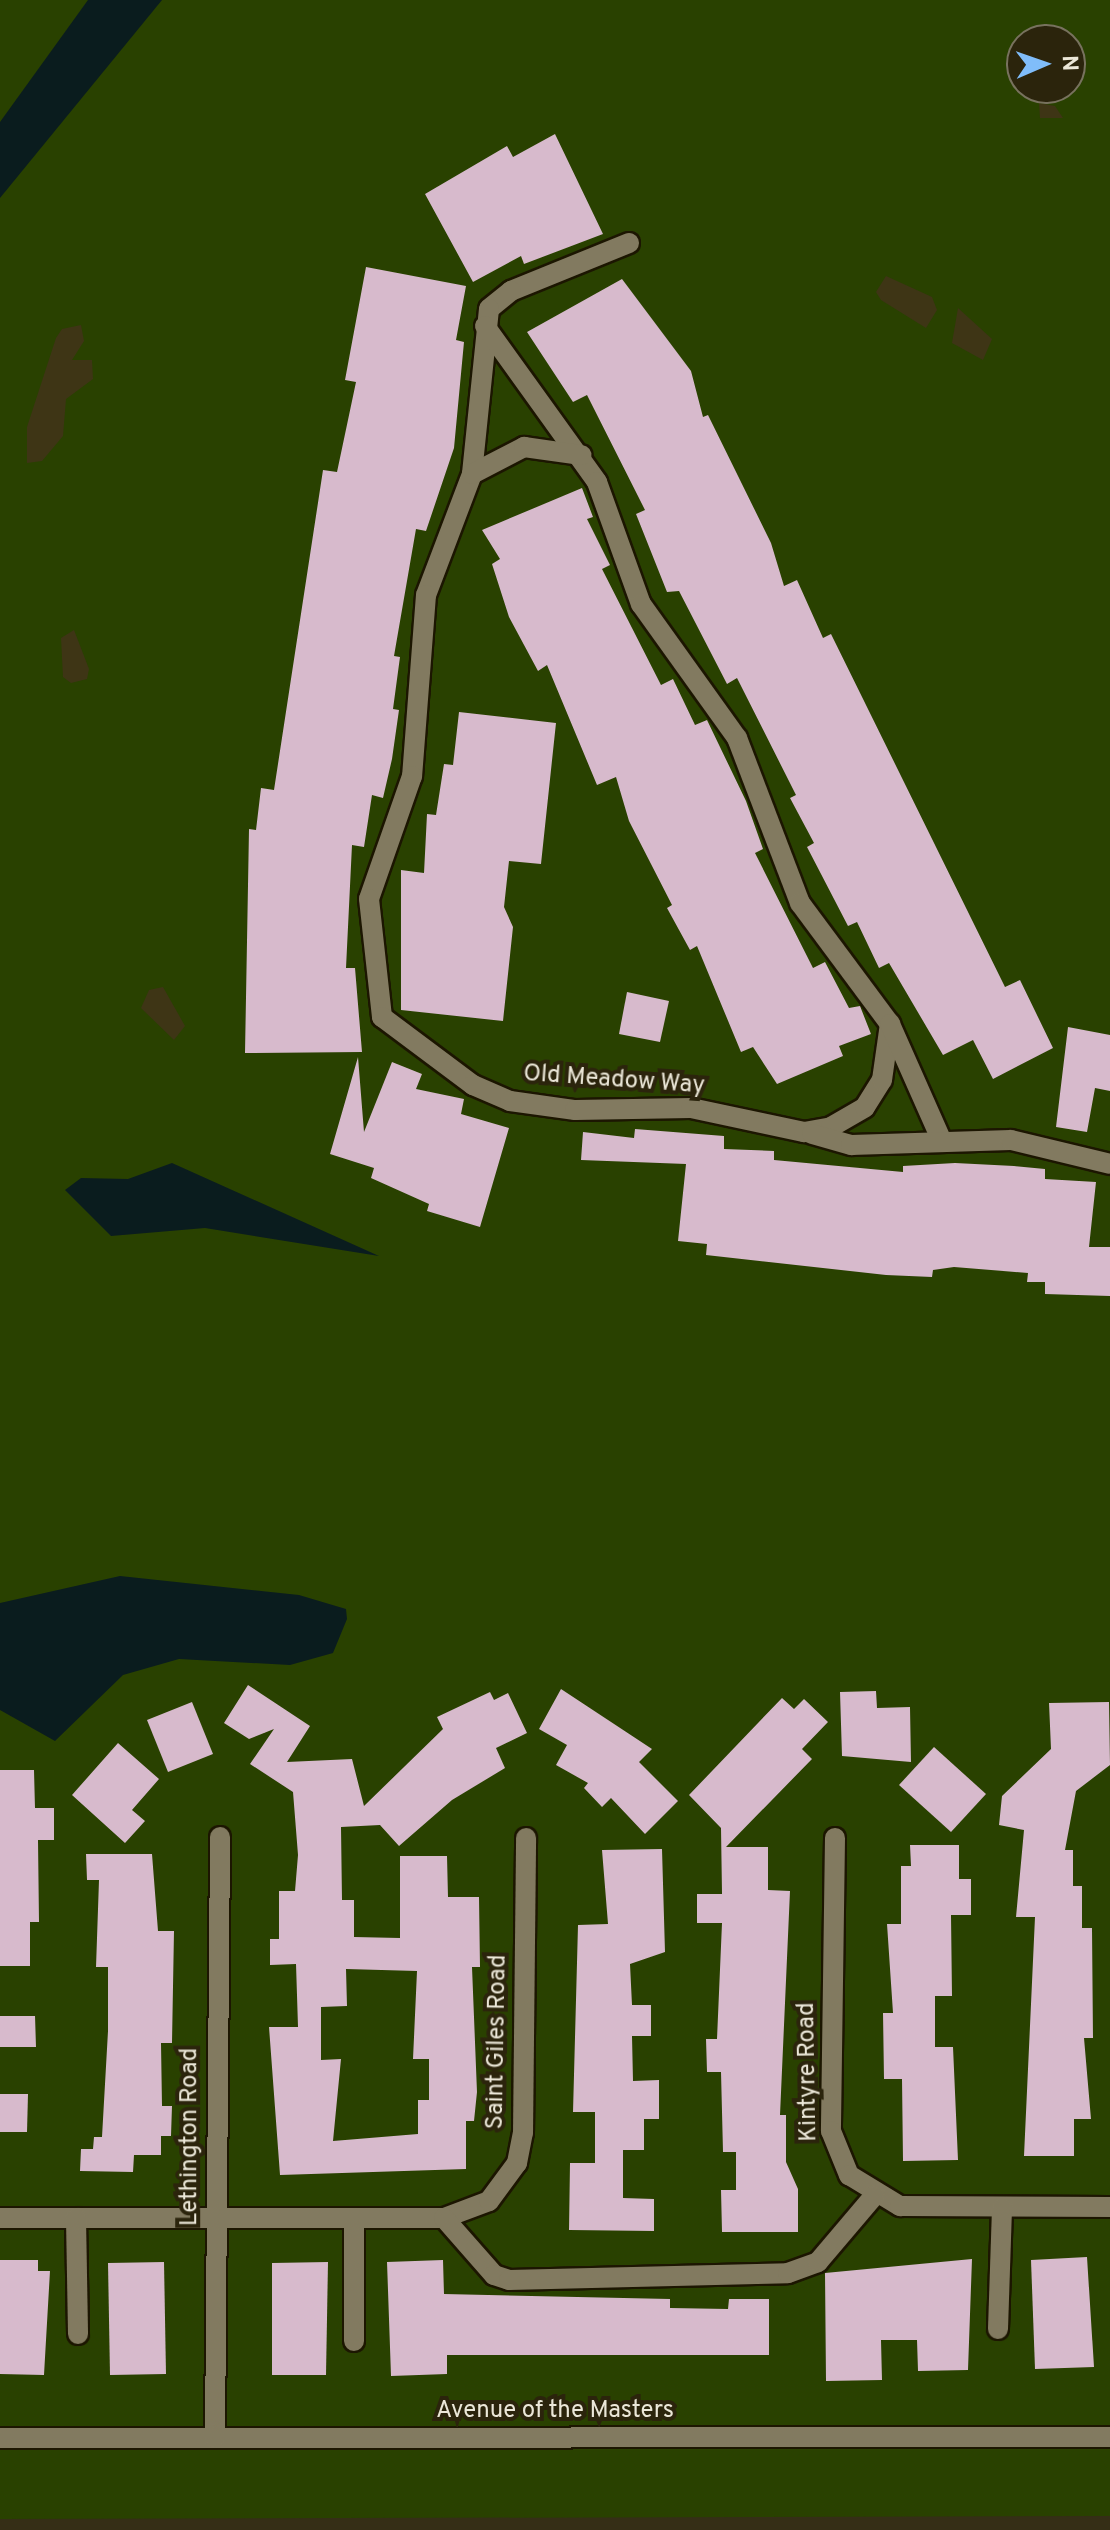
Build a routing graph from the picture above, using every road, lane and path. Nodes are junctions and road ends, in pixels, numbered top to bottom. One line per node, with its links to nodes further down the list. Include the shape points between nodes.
1 (629, 243): 2 (street, via 498,299)
2 (485, 326): 3 (street); 4 (street, Old Meadow Way, via 482,427)
3 (581, 455): 4 (street, via 524,447); 5 (street, via 605,498 641,604 752,767 800,903)
4 (472, 474): 6 (street, Old Meadow Way, via 426,595 418,744 369,899 382,1017 473,1085 510,1101 575,1110 691,1108)
5 (890, 1024): 6 (street, Old Meadow Way, via 882,1080 865,1107 831,1127); 7 (street)
6 (804, 1132): 7 (street, Old Meadow Way, via 851,1145)
7 (941, 1139): 8 (street, Old Meadow Way, via 1011,1140)
8 (1110, 1164)
9 (220, 1837): 19 (street, Lethington Road)
10 (526, 1838): 18 (street, Saint Giles Road, via 522,2148 510,2178 489,2201)
11 (835, 1838): 12 (street, Kintyre Road, via 831,2131 840,2161)
12 (874, 2196): 14 (street, via 900,2206); 18 (street, via 803,2270 509,2280 494,2275)
13 (1110, 2207): 14 (street)
14 (1002, 2208): 20 (street)
15 (0, 2218): 16 (street, Saint Giles Road)
16 (76, 2218): 19 (street, Saint Giles Road); 21 (street)
17 (354, 2218): 18 (street, Saint Giles Road); 19 (street, Saint Giles Road); 22 (street)
18 (444, 2218)
19 (217, 2219): 25 (street, Lethington Road)
20 (998, 2329)
21 (78, 2334)
22 (354, 2341)
23 (1110, 2437): 25 (street, Avenue of the Masters)
24 (0, 2438): 25 (street, Avenue of the Masters)
25 (215, 2438)

